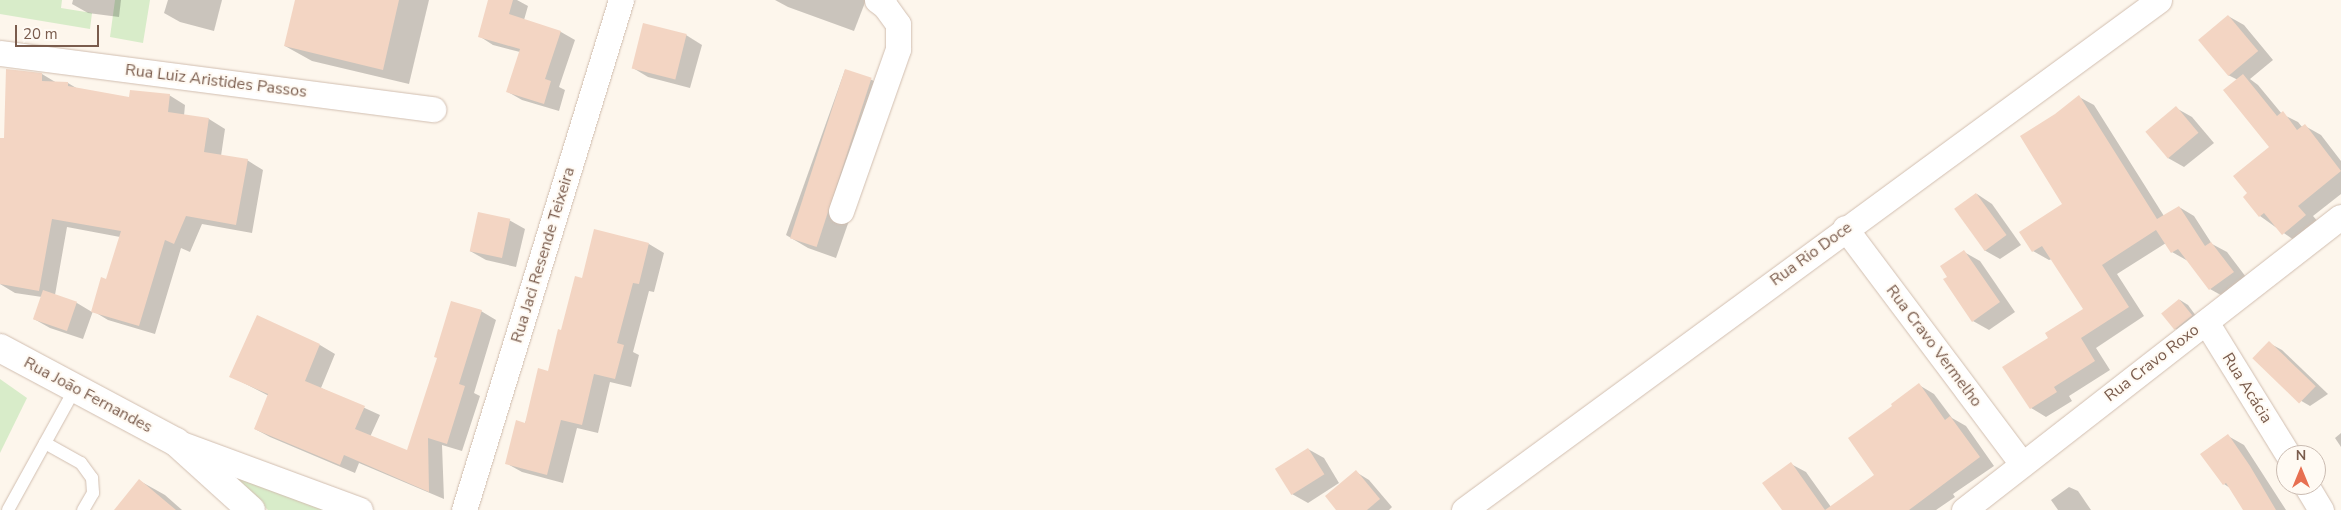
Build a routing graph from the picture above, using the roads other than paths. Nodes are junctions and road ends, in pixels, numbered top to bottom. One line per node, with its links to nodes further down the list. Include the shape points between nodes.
1 (621, 0): 21 (street, Rua Jaci Resende Teixeira)
2 (877, 0): 6 (street, via 898,24 898,49)
3 (2159, 0): 8 (street, Rua Rio Doce)
4 (0, 53): 5 (street, Rua Luiz Aristides Passos)
5 (433, 110)
6 (841, 211)
7 (2341, 217): 9 (street, Rua Cravo Roxo)
8 (1846, 228): 15 (street, Rua Cravo Vermelho); 22 (street, Rua Rio Doce)
9 (2206, 322): 14 (street, Rua Acácia); 15 (street, Rua Cravo Roxo)
10 (0, 348): 11 (street, Rua João Fernandes)
11 (76, 387): 12 (street, Rua João Fernandes); 13 (lane)
12 (176, 442): 19 (street, Rua João Fernandes); 20 (street, Rua João Fernandes)
13 (45, 443): 17 (lane); 18 (lane, via 81,463 92,478 92,493)
14 (2282, 445)
15 (2022, 464): 23 (street, Rua Cravo Roxo)
16 (2312, 495): 24 (street)
17 (8, 510)
18 (83, 510)
19 (251, 510)
20 (360, 510)
21 (464, 510)
22 (1464, 510)
23 (1964, 510)
24 (2322, 510)

